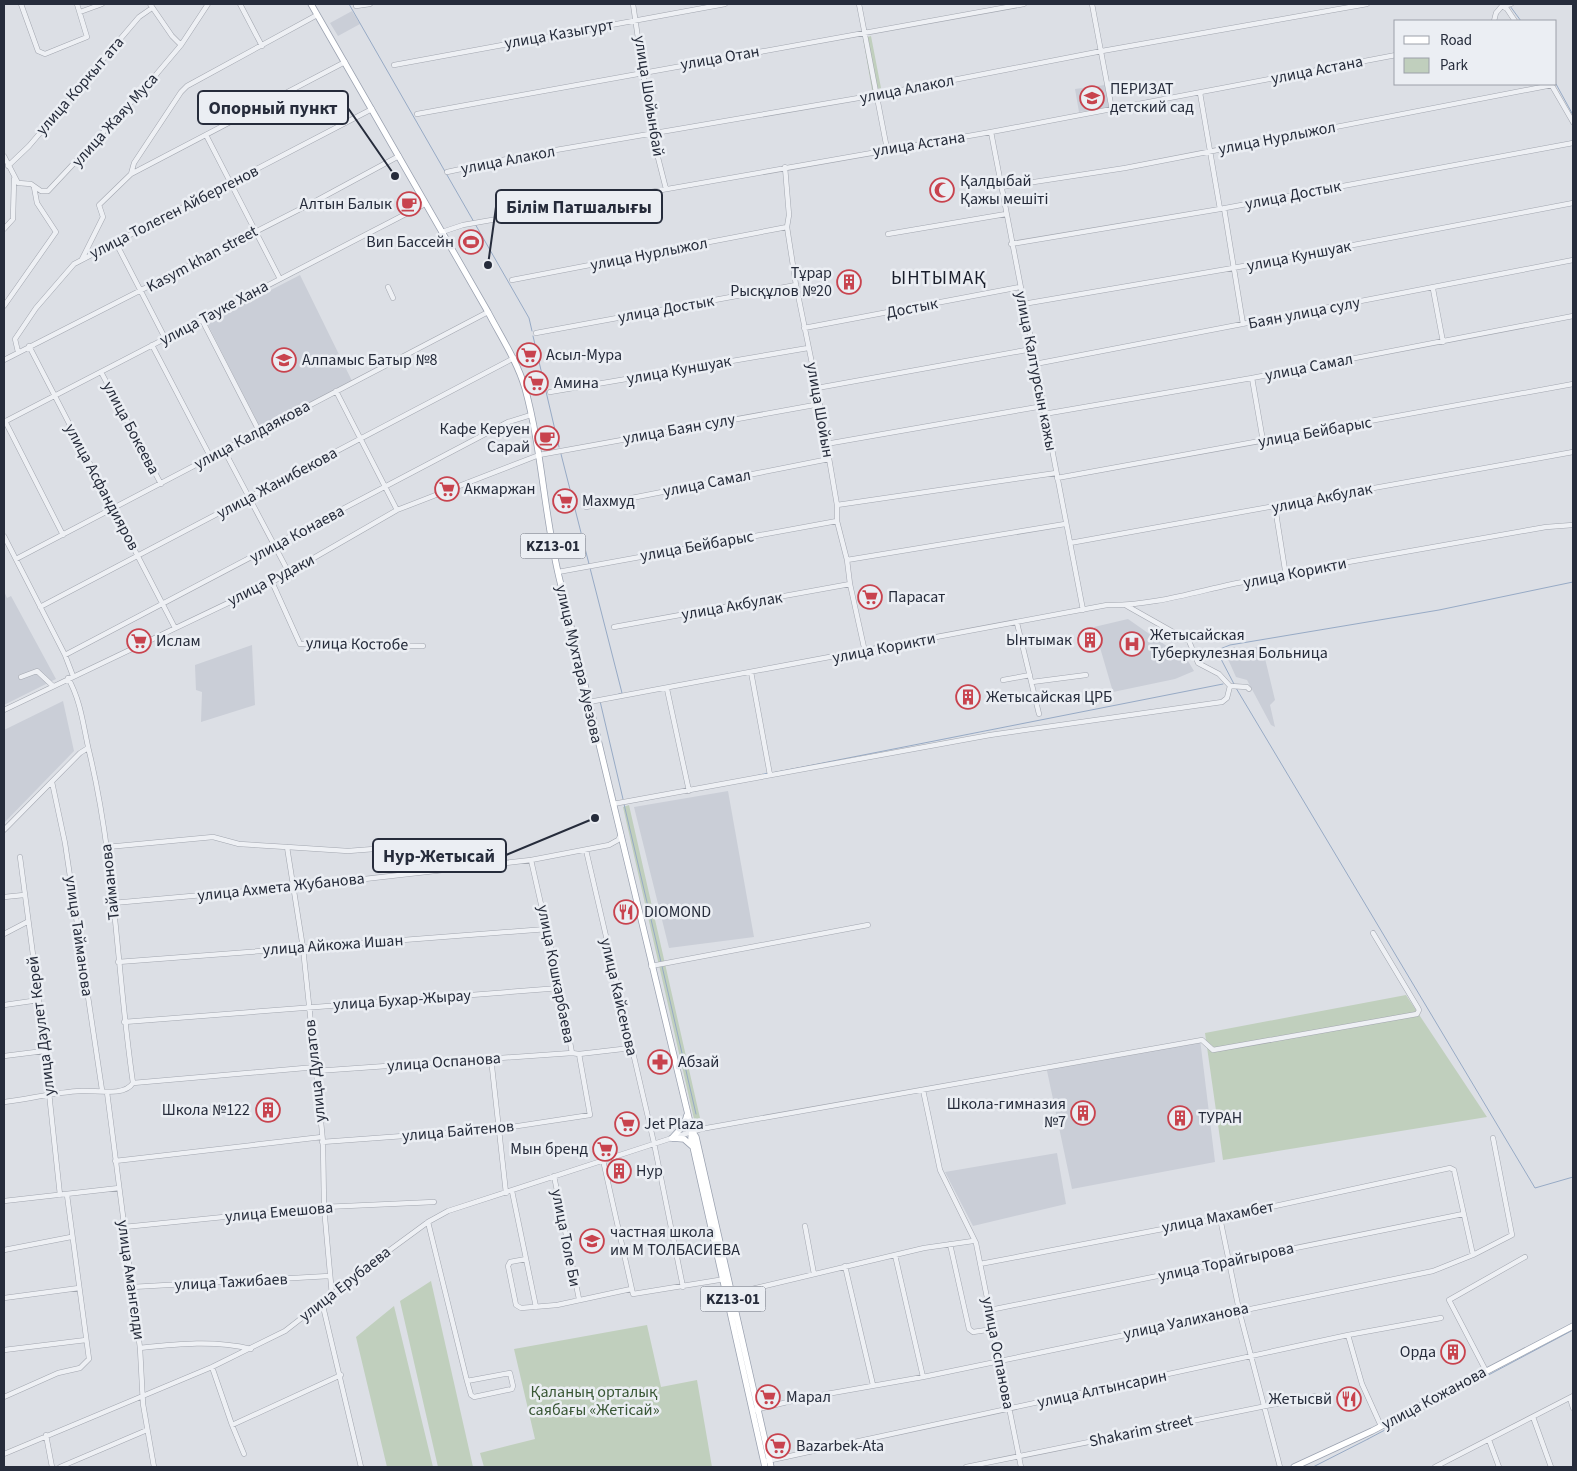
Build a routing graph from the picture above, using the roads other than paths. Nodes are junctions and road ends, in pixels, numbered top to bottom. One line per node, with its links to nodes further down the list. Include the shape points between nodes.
1 (22, 4): 18 (street, via 38,50 45,54 80,42 87,35)
2 (77, 4): 18 (street)
3 (102, 4): 18 (street)
4 (208, 4): 24 (street, улица Жаяу Муса)
5 (240, 4): 25 (street)
6 (311, 4): 19 (main road, улица Мухтара Ауезова / KZ13-01)
7 (370, 4): 16 (street)
8 (633, 4): 20 (street, улица Шойынбай)
9 (725, 4): 20 (street, улица Казыгурт)
10 (859, 4): 23 (street)
11 (1024, 4): 23 (street, улица Отан)
12 (1092, 4): 26 (street)
13 (1367, 4): 26 (street, улица Алакол)
14 (1511, 4): 17 (street)
15 (151, 6): 24 (street); 47 (street, улица Коркыт ата)
16 (356, 6)
17 (1502, 6): 21 (street); 22 (street)
18 (80, 12)
19 (318, 15): 25 (street); 28 (main road, улица Мухтара Ауезова / KZ13-01)
20 (637, 20): 29 (street, улица Казыгурт); 30 (street, улица Шойынбай)
21 (1494, 20)
22 (1514, 20)
23 (864, 33): 30 (street, улица Отан); 34 (street)
24 (181, 45): 53 (street, улица Жаяу Муса, via 56,184 44,192)
25 (262, 46): 50 (street, via 187,86 134,163)
26 (1102, 51): 34 (street, улица Алакол); 36 (street)
27 (1394, 55): 33 (street, улица Астана)
28 (345, 62): 35 (main road, улица Мухтара Ауезова / KZ13-01); 41 (street)
29 (394, 65)
30 (643, 72): 37 (street, улица Отан); 40 (street, улица Шойынбай)
31 (1547, 85): 44 (street, улица Нурлыжол)
32 (1553, 85): 38 (street)
33 (1200, 93): 36 (street, улица Астана); 44 (street)
34 (876, 95): 40 (street, улица Алакол); 43 (street)
35 (372, 110): 46 (main road, улица Мухтара Ауезова / KZ13-01); 52 (street, улица Толеген Айбергенов)
36 (1112, 110): 39 (street, улица Астана)
37 (417, 114)
38 (1573, 122)
39 (990, 132): 43 (street, улица Астана); 54 (street, улица Калтурсын кажы)
40 (652, 134): 49 (street, улица Алакол); 55 (street, улица Шойынбай)
41 (206, 135): 50 (street); 52 (street)
42 (1573, 143): 58 (street, улица Достык)
43 (887, 149): 48 (street, улица Астана)
44 (1211, 151): 54 (street, улица Нурлыжол); 58 (street)
45 (4, 156): 47 (street)
46 (399, 156): 57 (main road, улица Мухтара Ауезова / KZ13-01); 62 (street, Kasym khan street)
47 (8, 166): 51 (street)
48 (784, 167): 55 (street, улица Астана); 60 (street, улица Шойын, via 789,214)
49 (447, 172)
50 (131, 174): 67 (street, via 99,204 103,217)
51 (14, 179): 53 (street, улица Жаяу Муса); 61 (street, via 13,219)
52 (230, 185): 62 (street); 65 (street, улица Толеген Айбергенов)
53 (34, 187): 79 (street, via 37,203 56,232)
54 (1001, 187): 59 (street, улица Калтурсын кажы)
55 (666, 189): 63 (street, улица Астана, via 474,223)
56 (1573, 203): 69 (street, улица Куншуак)
57 (425, 204): 63 (main road, улица Мухтара Ауезова / KZ13-01); 70 (street, улица Тауке Хана)
58 (1222, 209): 66 (street, улица Достык); 69 (street)
59 (1006, 214): 64 (street); 66 (street, улица Калтурсын кажы)
60 (787, 227): 71 (street, улица Нурлыжол); 72 (street, улица Шойын)
61 (4, 229)
62 (255, 231): 70 (street); 76 (street, Kasym khan street)
63 (442, 232): 80 (main road, улица Мухтара Ауезова / KZ13-01)
64 (888, 234)
65 (116, 243): 67 (street, улица Толеген Айбергенов); 76 (street)
66 (1011, 244): 74 (street, улица Калтурсын кажы)
67 (82, 259): 92 (street, улица Толеген Айбергенов, via 69,268 24,325 15,339)
68 (1573, 260): 75 (street, Баян улица сулу)
69 (1233, 268): 78 (street, улица Куншуак); 83 (street)
70 (280, 279): 82 (street, улица Тауке Хана)
71 (512, 280)
72 (796, 285): 84 (street, улица Шойын); 85 (street, улица Достык)
73 (388, 287): 77 (street)
74 (1020, 288): 78 (street, улица Калтурсын кажы); 84 (street, Достык)
75 (1433, 289): 83 (street, Баян улица сулу); 87 (street)
76 (141, 291): 86 (street); 88 (street, Kasym khan street)
77 (393, 298)
78 (1023, 304): 91 (street, улица Калтурсын кажы)
79 (4, 306)
80 (488, 312): 93 (main road, улица Мухтара Ауезова / KZ13-01); 100 (street, улица Калдаякова)
81 (1573, 316): 87 (street, улица Самал)
82 (202, 320): 86 (street, улица Тауке Хана); 108 (street)
83 (1242, 324): 95 (street, Баян улица сулу)
84 (804, 328): 90 (street, улица Шойын)
85 (536, 333)
86 (165, 338): 89 (street, улица Тауке Хана)
87 (1443, 342): 97 (street, улица Самал)
88 (29, 346): 92 (street, Kasym khan street); 102 (street, улица Асфандияров)
89 (152, 346): 96 (street, улица Тауке Хана); 115 (street)
90 (808, 348): 99 (street, улица Шойын); 101 (street, улица Куншуак)
91 (1032, 349): 95 (street, улица Калтурсын кажы); 99 (street)
92 (18, 352): 94 (street, Kasym khan street)
93 (514, 358): 105 (main road, улица Мухтара Ауезова / KZ13-01); 109 (street, улица Жанибекова)
94 (4, 360)
95 (1035, 364): 104 (street, улица Калтурсын кажы)
96 (101, 372): 102 (street, улица Тауке Хана); 118 (street, улица Бокеева)
97 (1252, 378): 106 (street, улица Самал); 110 (street)
98 (1573, 384): 110 (street, улица Бейбарыс)
99 (817, 388): 103 (street, улица Шойын)
100 (336, 391): 108 (street, улица Калдаякова); 109 (street)
101 (550, 392)
102 (54, 396): 107 (street, улица Тауке Хана); 124 (street, улица Асфандияров)
103 (820, 404): 111 (street, улица Шойын); 114 (street, улица Баян сулу)
104 (1043, 406): 106 (street, улица Калтурсын кажы); 111 (street)
105 (530, 414): 114 (main road, улица Мухтара Ауезова / KZ13-01); 119 (street, улица Конаева, via 508,422)
106 (1044, 414): 117 (street, улица Калтурсын кажы)
107 (4, 422): 129 (street)
108 (260, 431): 112 (street, улица Калдаякова)
109 (360, 439): 119 (street); 120 (street, улица Жанибекова)
110 (1263, 441): 117 (street, улица Бейбарыс)
111 (826, 444): 116 (street, улица Шойын)
112 (224, 450): 115 (street, улица Калдаякова); 120 (street)
113 (1573, 452): 123 (street, улица Акбулак)
114 (539, 455): 125 (street, улица Рудаки); 136 (main road, улица Мухтара Ауезова / KZ13-01)
115 (210, 456): 118 (street, улица Калдаякова)
116 (828, 459): 121 (street, улица Шойын); 122 (street, улица Самал)
117 (1057, 476): 121 (street); 127 (street, улица Калтурсын кажы)
118 (161, 484): 124 (street, улица Калдаякова)
119 (386, 488): 125 (street); 132 (street, улица Конаева)
120 (250, 498): 132 (street); 133 (street, улица Жанибекова)
121 (837, 505): 126 (street, улица Шойын)
122 (586, 507)
123 (1275, 507): 131 (street, улица Акбулак); 138 (street)
124 (112, 509): 129 (street, улица Калдаякова); 133 (street, улица Асфандияров)
125 (397, 510): 137 (street, улица Рудаки)
126 (837, 521): 135 (street, улица Шойын); 136 (street, улица Бейбарыс)
127 (1065, 524): 131 (street, улица Калтурсын кажы); 135 (street)
128 (1573, 525): 138 (street, улица Корикти, via 1337,564)
129 (63, 535): 134 (street, улица Калдаякова)
130 (4, 536): 134 (street, Тайманова)
131 (1070, 543): 144 (street, улица Калтурсын кажы)
132 (276, 546): 137 (street); 141 (street, улица Конаева)
133 (138, 557): 141 (street, улица Асфандияров); 143 (street, улица Жанибекова)
134 (16, 559): 143 (street, Тайманова)
135 (847, 560): 140 (street, улица Шойын)
136 (558, 572): 162 (main road, улица Мухтара Ауезова / KZ13-01)
137 (290, 573): 139 (street, улица Рудаки)
138 (1286, 576): 142 (street, улица Корикти)
139 (272, 582): 147 (street, улица Рудаки); 148 (street, улица Костобе, via 300,644)
140 (850, 584): 146 (street, улица Акбулак); 149 (street, улица Шойын)
141 (162, 604): 147 (street, улица Асфандияров); 150 (street, улица Конаева)
142 (1126, 605): 144 (street, улица Корикти); 159 (street, via 1189,641 1198,664 1219,674)
143 (40, 607): 150 (street, Тайманова)
144 (1083, 610): 145 (street, улица Корикти)
145 (1017, 623): 149 (street, улица Корикти); 152 (street)
146 (614, 627)
147 (175, 628): 155 (street, улица Рудаки)
148 (423, 646)
149 (865, 652): 151 (street, улица Корикти)
150 (65, 655): 155 (street, Тайманова)
151 (751, 672): 160 (street, улица Корикти); 166 (street)
152 (1030, 675): 156 (street); 157 (street)
153 (1086, 675): 157 (street)
154 (21, 677): 158 (street, via 36,670)
155 (70, 677): 158 (street, улица Рудаки); 165 (street, Тайманова, via 80,705)
156 (1003, 680)
157 (1032, 682): 164 (street)
158 (53, 686): 163 (street, улица Рудаки)
159 (1233, 686): 161 (street, via 1247,686); 166 (street, via 1222,702 990,735)
160 (667, 689): 162 (street, улица Корикти); 168 (street)
161 (1249, 689)
162 (589, 702): 169 (main road, улица Мухтара Ауезова / KZ13-01)
163 (4, 710)
164 (1039, 714)
165 (88, 748): 167 (street); 172 (street, Тайманова)
166 (770, 775): 168 (street)
167 (52, 782): 170 (street); 204 (street, улица Тайманова, via 66,843)
168 (689, 789): 169 (street)
169 (613, 804): 171 (main road, улица Мухтара Ауезова / KZ13-01)
170 (4, 830)
171 (622, 834): 175 (street, улица Ахмета Жубанова, via 609,845); 189 (main road, улица Мухтара Ауезова / KZ13-01)
172 (106, 847): 173 (street, via 213,837 239,844); 181 (street, Тайманова)
173 (287, 847): 174 (street); 178 (street, улица Дулатов)
174 (386, 848)
175 (586, 850): 177 (street, улица Ахмета Жубанова); 195 (street, улица Кайсенова)
176 (20, 857): 179 (street, улица Даулет Керей)
177 (532, 860): 178 (street, улица Ахмета Жубанова); 184 (street, улица Кошкарбаева)
178 (294, 887): 181 (street, улица Ахмета Жубанова); 187 (street, улица Дулатов)
179 (24, 895): 180 (street); 182 (street, улица Даулет Керей)
180 (4, 897)
181 (113, 903): 188 (street, Тайманова)
182 (27, 922): 185 (street); 191 (street, улица Даулет Керей)
183 (868, 925): 189 (street)
184 (547, 929): 187 (street, улица Айкожа Ишан); 190 (street, улица Кошкарбаева)
185 (4, 934)
186 (1373, 934): 203 (street, улица Ерубаева, via 1418,1008 1417,1014 1215,1050 1202,1040)
187 (303, 948): 188 (street, улица Айкожа Ишан); 193 (street, улица Дулатов)
188 (118, 962): 194 (street, Тайманова)
189 (651, 966): 208 (main road, улица Мухтара Ауезова / KZ13-01)
190 (560, 988): 193 (street, улица Бухар-Жырау); 197 (street, улица Кошкарбаева)
191 (40, 1000): 192 (street); 196 (street, улица Даулет Керей)
192 (4, 1005)
193 (309, 1006): 194 (street, улица Бухар-Жырау); 201 (street, улица Дулатов)
194 (124, 1022): 202 (street, Тайманова)
195 (631, 1048): 198 (street); 214 (street, улица Кайсенова)
196 (44, 1051): 199 (street); 205 (street, улица Даулет Керей)
197 (572, 1053): 198 (street, улица Кошкарбаева); 200 (street, улица Оспанова)
198 (579, 1054): 207 (street, улица Кошкарбаева)
199 (4, 1056)
200 (491, 1058): 201 (street, улица Оспанова); 209 (street)
201 (316, 1069): 202 (street, улица Оспанова); 213 (street, улица Дулатов)
202 (133, 1083): 204 (street, via 129,1088)
203 (923, 1090): 210 (street, улица Ерубаева); 233 (street, улица Оспанова, via 940,1170)
204 (104, 1091): 205 (street); 217 (street, улица Амангелди)
205 (49, 1096): 206 (street); 222 (street, улица Даулет Керей)
206 (4, 1102)
207 (590, 1112): 209 (street, улица Байтенов, via 588,1117)
208 (688, 1113): 210 (main road, улица Мухтара Ауезова / KZ13-01); 211 (main road, via 684,1125)
209 (498, 1129): 213 (street, улица Байтенов); 221 (street)
210 (692, 1131): 211 (street, улица Ерубаева); 215 (main road, улица Мухтара Ауезова / KZ13-01); 245 (main road, улица Мухтара Ауезова / KZ13-01, via 696,1137)
211 (672, 1138): 214 (street, улица Ерубаева); 215 (main road, via 684,1140)
212 (1493, 1138): 237 (street, улица Уалиханова, via 1513,1233)
213 (322, 1140): 217 (street, улица Байтенов); 226 (street, улица Дулатов)
214 (654, 1143): 216 (street, улица Ерубаева); 246 (street, улица Кайсенова)
215 (692, 1146): 245 (main road, улица Мухтара Ауезова / KZ13-01)
216 (603, 1160): 218 (street, улица Ерубаева); 249 (street)
217 (115, 1161): 219 (street, улица Амангелди)
218 (554, 1176): 220 (street, улица Ерубаева); 253 (street, улица Толе Би)
219 (119, 1188): 223 (street); 231 (street, улица Амангелди)
220 (512, 1191): 221 (street, улица Ерубаева); 239 (street)
221 (506, 1193): 229 (street, улица Ерубаева, via 448,1211)
222 (60, 1195): 223 (street); 224 (street)
223 (67, 1195): 232 (street)
224 (4, 1202)
225 (434, 1202): 226 (street, улица Емешова)
226 (324, 1207): 231 (street, улица Емешова); 244 (street, улица Дулатов)
227 (1463, 1214): 228 (street, улица Махамбет, via 1454,1170 1450,1168); 237 (street); 240 (street, улица Торайгырова)
228 (1220, 1218): 240 (street); 241 (street, улица Махамбет)
229 (428, 1222): 251 (street, улица Ерубаева); 272 (street)
230 (806, 1226): 243 (street)
231 (124, 1227): 248 (street, улица Амангелди)
232 (72, 1238): 235 (street); 247 (street)
233 (973, 1241): 234 (street); 241 (street, улица Оспанова)
234 (950, 1244): 236 (street); 260 (street, via 969,1329 973,1332)
235 (4, 1250)
236 (895, 1255): 242 (street); 271 (street)
237 (1473, 1255): 257 (street, улица Уалиханова, via 1421,1274)
238 (1525, 1257): 269 (street, via 1449,1300)
239 (526, 1259): 255 (street); 255 (street, via 510,1262 508,1266 516,1304 522,1308)
240 (1229, 1261): 256 (street, улица Торайгырова); 257 (street)
241 (980, 1264): 256 (street, улица Оспанова)
242 (845, 1266): 243 (street); 273 (street)
243 (814, 1274): 250 (street)
244 (329, 1276): 248 (street, улица Тажибаев); 251 (street, улица Дулатов)
245 (725, 1279): 246 (street); 250 (main road, улица Мухтара Ауезова / KZ13-01)
246 (683, 1287): 249 (street, via 634,1294)
247 (79, 1288): 252 (street); 262 (street)
248 (132, 1288): 263 (street, улица Амангелди)
249 (631, 1289): 253 (street)
250 (729, 1294): 281 (main road, улица Мухтара Ауезова / KZ13-01)
251 (332, 1295): 254 (street, улица Ерубаева)
252 (4, 1298)
253 (579, 1299): 255 (street)
254 (322, 1302): 264 (street, улица Ерубаева, via 285,1331); 270 (street)
255 (536, 1307)
256 (990, 1310): 260 (street, улица Оспанова)
257 (1239, 1310): 266 (street); 267 (street, улица Уалиханова)
258 (1441, 1318): 261 (street, улица Алтынсарин)
259 (1573, 1327): 269 (main road, улица Кожанова)
260 (993, 1329): 267 (street, улица Оспанова)
261 (1348, 1335): 266 (street, улица Алтынсарин); 284 (street, via 1362,1384)
262 (86, 1340): 265 (street); 276 (street, via 89,1359 80,1368 58,1373)
263 (140, 1348): 264 (street, via 190,1343 230,1344); 274 (street, улица Амангелди)
264 (251, 1349): 268 (street, улица Ерубаева)
265 (4, 1350)
266 (1252, 1356): 278 (street); 280 (street, улица Алтынсарин)
267 (1000, 1361): 271 (street, улица Уалиханова); 280 (street, улица Оспанова)
268 (212, 1367): 274 (street, улица Ерубаева); 283 (street)
269 (1486, 1371): 284 (main road, улица Кожанова)
270 (341, 1375): 283 (street); 295 (street)
271 (923, 1377): 273 (street, улица Уалиханова)
272 (467, 1381): 272 (street, via 510,1373 513,1386 512,1389 474,1397)
273 (873, 1385): 281 (street, улица Уалиханова)
274 (144, 1395): 285 (street, улица Амангелди); 286 (street, улица Ерубаева)
275 (1315, 1396): 278 (street, Shakarim street)
276 (4, 1397)
277 (1572, 1397): 279 (street); 282 (street)
278 (1266, 1405): 290 (street, Shakarim street); 298 (street)
279 (1573, 1408)
280 (1009, 1409): 290 (street, улица Оспанова); 291 (street, улица Алтынсарин)
281 (754, 1410): 291 (main road, улица Мухтара Ауезова / KZ13-01)
282 (1533, 1417): 287 (street); 302 (street)
283 (232, 1425): 289 (street)
284 (1381, 1426): 299 (main road, улица Кожанова)
285 (146, 1430): 293 (street); 294 (street, улица Амангелди)
286 (46, 1435): 288 (street, улица Ерубаева); 292 (street)
287 (1489, 1440): 300 (street); 301 (street)
288 (4, 1454)
289 (244, 1454)
290 (1019, 1456): 296 (street, Shakarim street); 297 (street, улица Оспанова)
291 (767, 1464)
292 (52, 1467)
293 (60, 1467)
294 (154, 1467)
295 (361, 1467)
296 (966, 1467)
297 (1021, 1467)
298 (1280, 1467)
299 (1294, 1467)
300 (1435, 1467)
301 (1499, 1467)
302 (1551, 1467)

